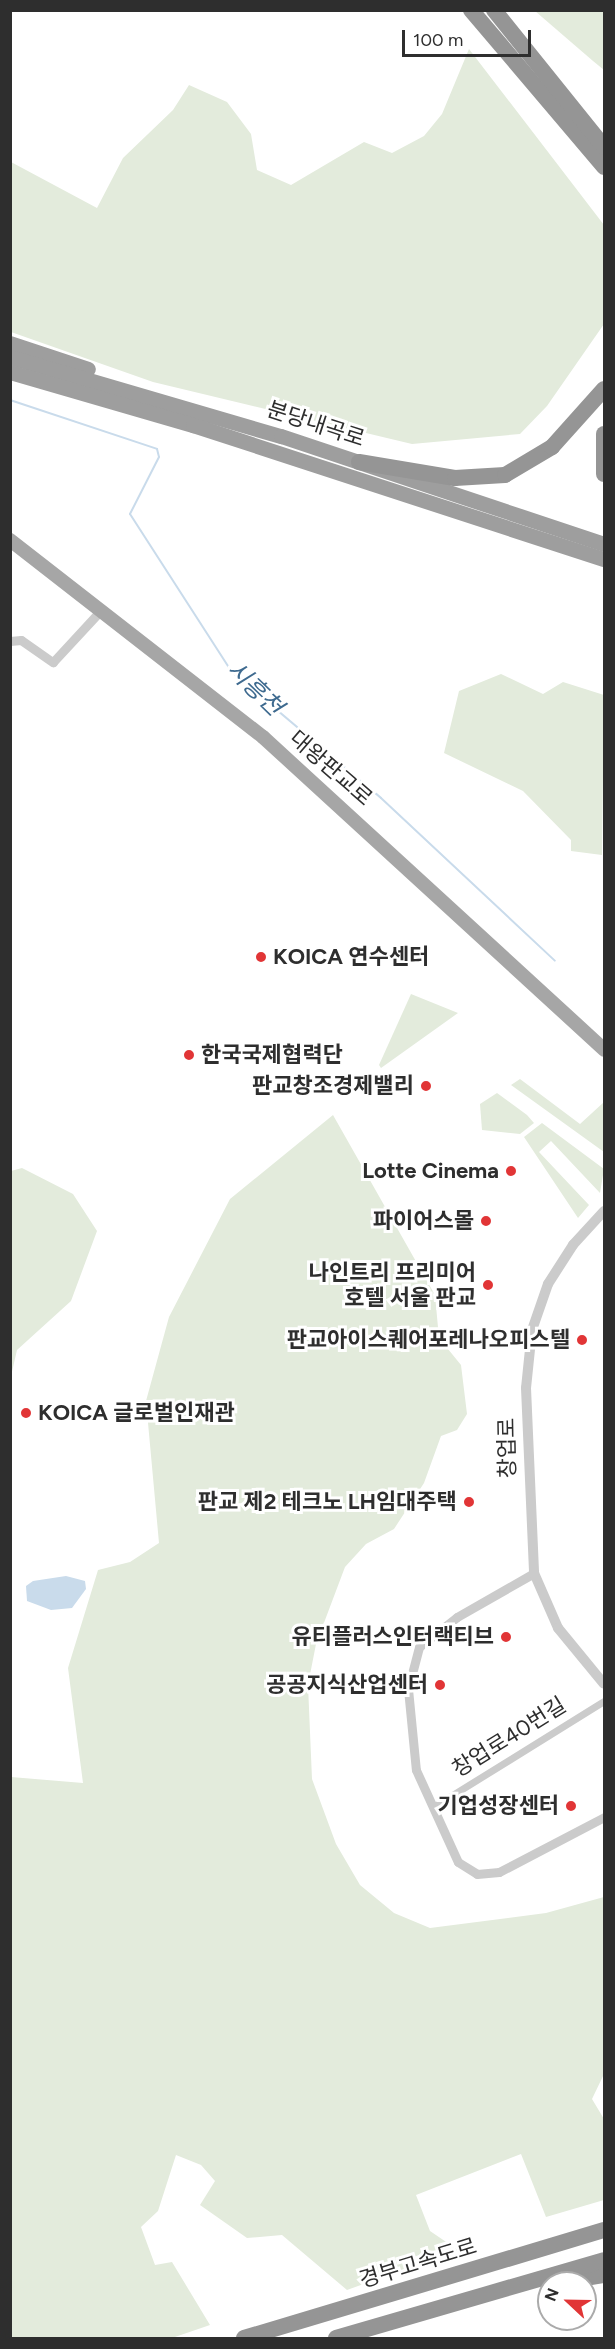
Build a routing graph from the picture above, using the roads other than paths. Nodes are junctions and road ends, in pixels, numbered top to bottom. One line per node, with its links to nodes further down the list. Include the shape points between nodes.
1 (471, 10): 4 (highway)
2 (494, 10): 3 (highway)
3 (604, 147)
4 (604, 168)
5 (10, 343): 8 (highway, via 90,370)
6 (10, 357): 8 (highway, 분당내곡로)
7 (10, 372): 15 (highway, 분당내곡로, via 193,425)
8 (116, 387): 11 (highway, 분당내곡로)
9 (604, 389): 11 (highway, via 545,453 505,475 455,478)
10 (604, 434): 12 (highway)
11 (359, 462): 14 (highway, 분당내곡로)
12 (604, 474)
13 (10, 540): 16 (main road, 대왕판교로)
14 (604, 544)
15 (604, 559)
16 (102, 609): 17 (street, via 53,662 21,640); 18 (main road, 대왕판교로, via 272,745)
17 (10, 642)
18 (604, 1050)
19 (604, 1210): 20 (street, 창업로, via 563,1258 532,1330 526,1399)
20 (534, 1573): 21 (street, 창업로, via 558,1628); 23 (street, 창업로40번길, via 444,1625 415,1654 408,1683 410,1735 416,1770)
21 (604, 1684)
22 (604, 1701): 23 (street, 창업로40번길)
23 (433, 1807): 24 (street, 창업로40번길, via 461,1866 482,1875 505,1869)
24 (604, 1817)
25 (604, 2217): 28 (highway)
26 (604, 2230): 28 (highway, 경부고속도로)
27 (604, 2260): 30 (highway)
28 (467, 2271): 31 (highway, 경부고속도로)
29 (537, 2286): 30 (highway)
30 (474, 2296): 32 (highway)
31 (244, 2338)
32 (336, 2338)

